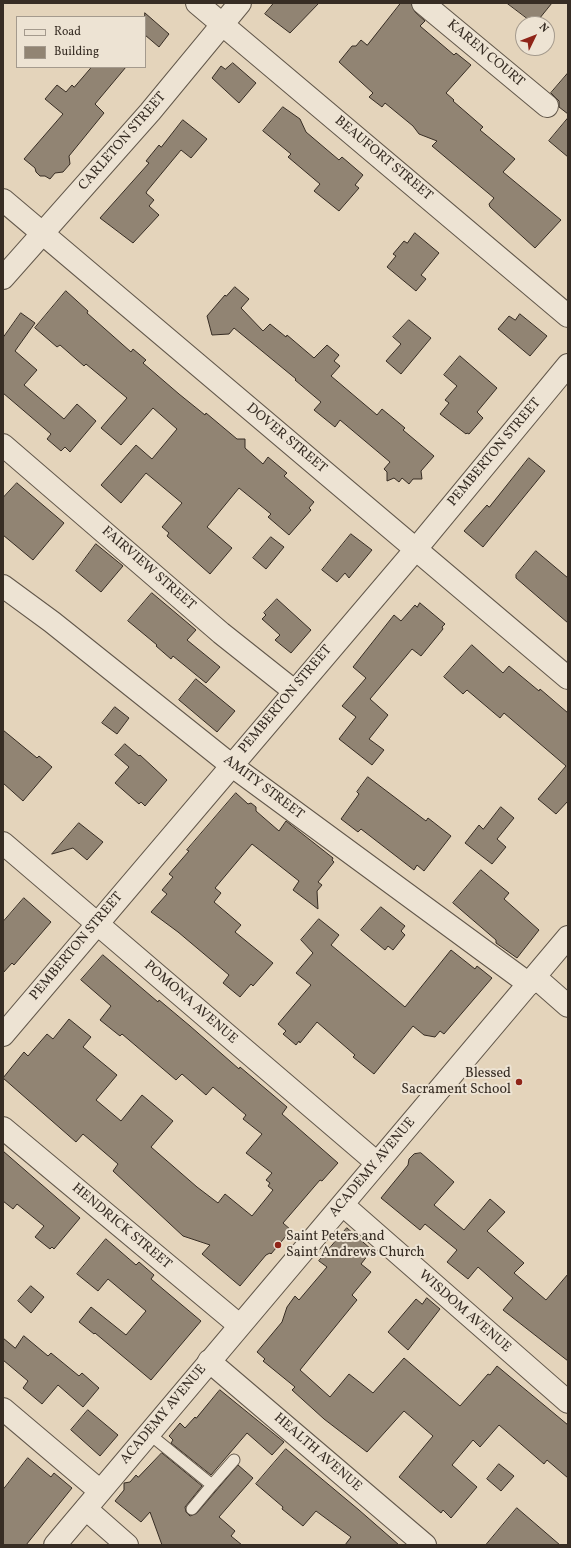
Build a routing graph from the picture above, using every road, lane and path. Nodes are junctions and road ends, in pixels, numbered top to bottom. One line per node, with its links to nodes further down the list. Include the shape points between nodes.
1 (197, 3): 4 (street, BEAUFORT STREET)
2 (240, 3): 4 (street, CARLETON STREET)
3 (423, 3): 5 (street, KAREN COURT)
4 (222, 24): 7 (street, CARLETON STREET, via 150,112); 9 (street, BEAUFORT STREET)
5 (547, 106)
6 (3, 200): 7 (street, DOVER STREET)
7 (42, 233): 8 (street, CARLETON STREET); 12 (street, DOVER STREET)
8 (3, 278)
9 (568, 316)
10 (568, 365): 12 (street, PEMBERTON STREET)
11 (3, 445): 15 (street, FAIRVIEW STREET, via 221,633)
12 (416, 549): 14 (street, DOVER STREET); 15 (street, PEMBERTON STREET)
13 (3, 586): 16 (street, AMITY STREET)
14 (568, 678)
15 (294, 691): 16 (street, PEMBERTON STREET)
16 (231, 765): 18 (street, PEMBERTON STREET); 20 (street, AMITY STREET)
17 (3, 843): 18 (street, POMONA AVENUE)
18 (98, 922): 22 (street, PEMBERTON STREET); 24 (street, POMONA AVENUE)
19 (568, 938): 20 (street, ACADEMY AVENUE)
20 (532, 981): 21 (street, AMITY STREET); 24 (street, ACADEMY AVENUE)
21 (568, 1006)
22 (3, 1035)
23 (3, 1128): 26 (street, HENDRICK STREET)
24 (377, 1163): 25 (street, ACADEMY AVENUE)
25 (342, 1205): 26 (street, ACADEMY AVENUE); 28 (street, WISDOM AVENUE)
26 (239, 1325): 27 (street, ACADEMY AVENUE)
27 (209, 1360): 30 (street, ACADEMY AVENUE); 38 (street, HEALTH AVENUE)
28 (568, 1402)
29 (3, 1409): 33 (street)
30 (148, 1433): 32 (lane); 33 (street, ACADEMY AVENUE)
31 (234, 1460): 32 (lane)
32 (212, 1485): 35 (lane)
33 (100, 1491): 34 (street, ACADEMY AVENUE)
34 (86, 1509): 36 (street, ACADEMY AVENUE); 37 (street)
35 (192, 1509)
36 (55, 1545)
37 (127, 1545)
38 (425, 1545)

